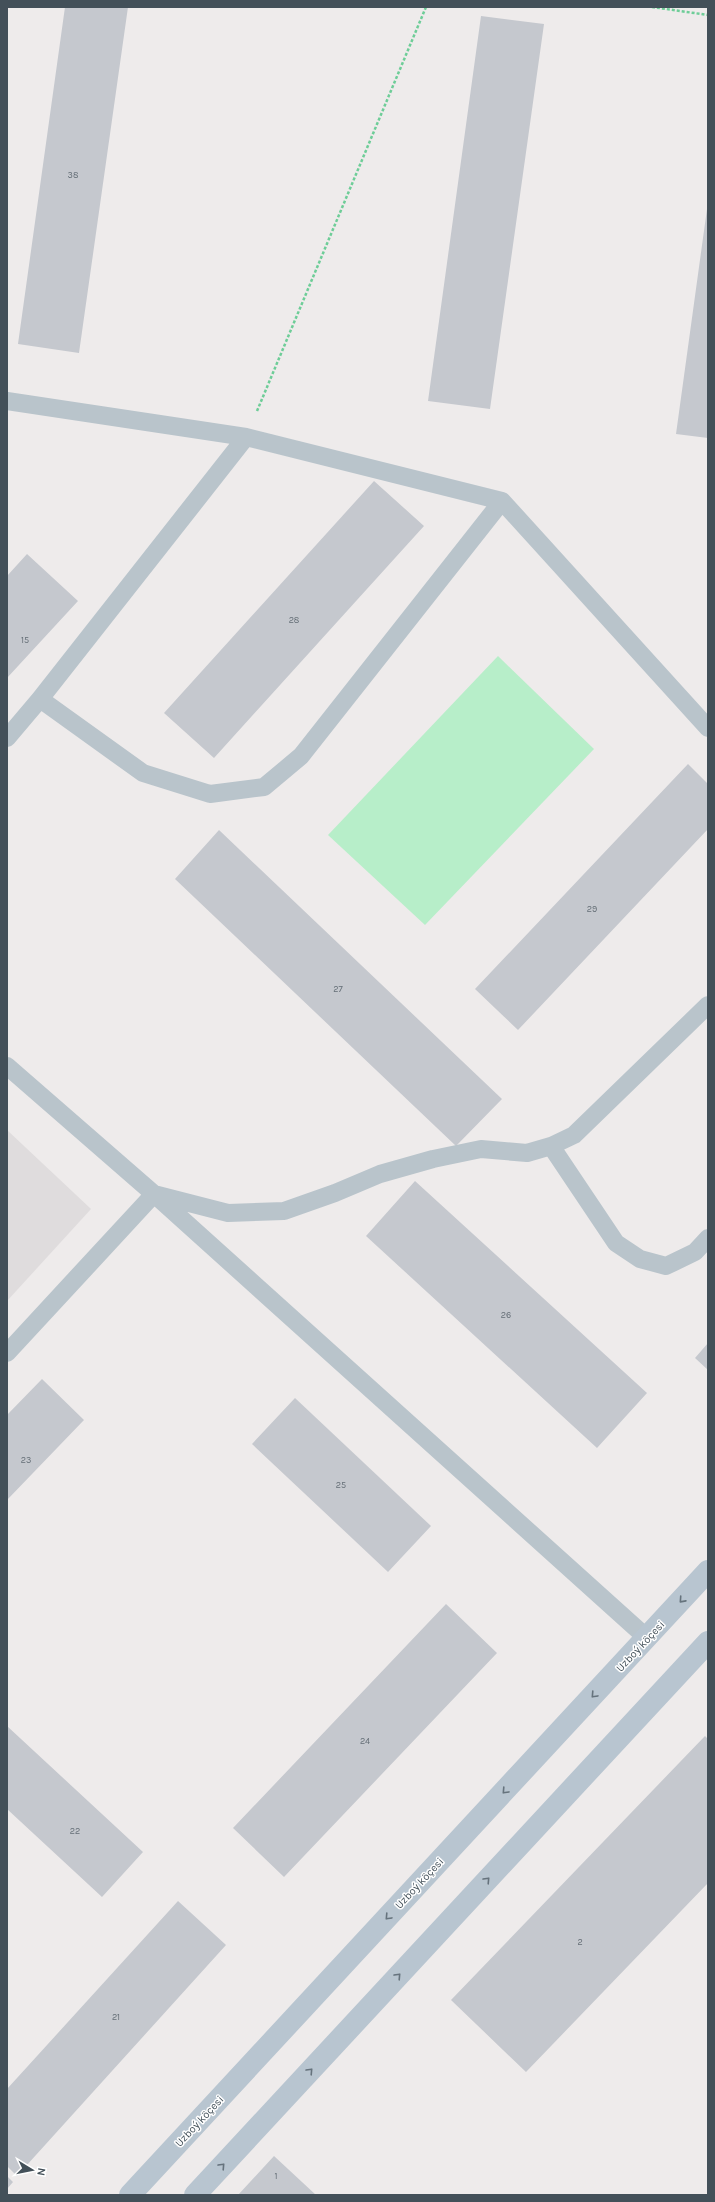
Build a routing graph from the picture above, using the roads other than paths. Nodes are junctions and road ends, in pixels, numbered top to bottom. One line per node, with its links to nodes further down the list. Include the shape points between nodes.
1 (7, 401): 2 (lane)
2 (246, 437): 3 (lane); 4 (lane)
3 (502, 501): 4 (lane, via 301,756 264,787 210,794 143,773); 5 (lane)
4 (40, 699): 6 (lane)
5 (708, 728)
6 (7, 738)
7 (708, 1005): 9 (lane, via 574,1135)
8 (7, 1066): 10 (lane)
9 (551, 1146): 10 (lane, via 527,1152 481,1149 433,1159 380,1174 284,1211 228,1213); 11 (lane, via 616,1243 640,1259 666,1266 696,1252)
10 (154, 1194): 12 (lane); 14 (lane)
11 (708, 1238)
12 (7, 1353)
13 (708, 1571): 14 (street, Uzboý köçesi, one-way to 14)
14 (647, 1638): 16 (street, Uzboý köçesi, one-way to 16)
15 (708, 1642): 17 (street, one-way to 15)
16 (130, 2195)
17 (195, 2195)

